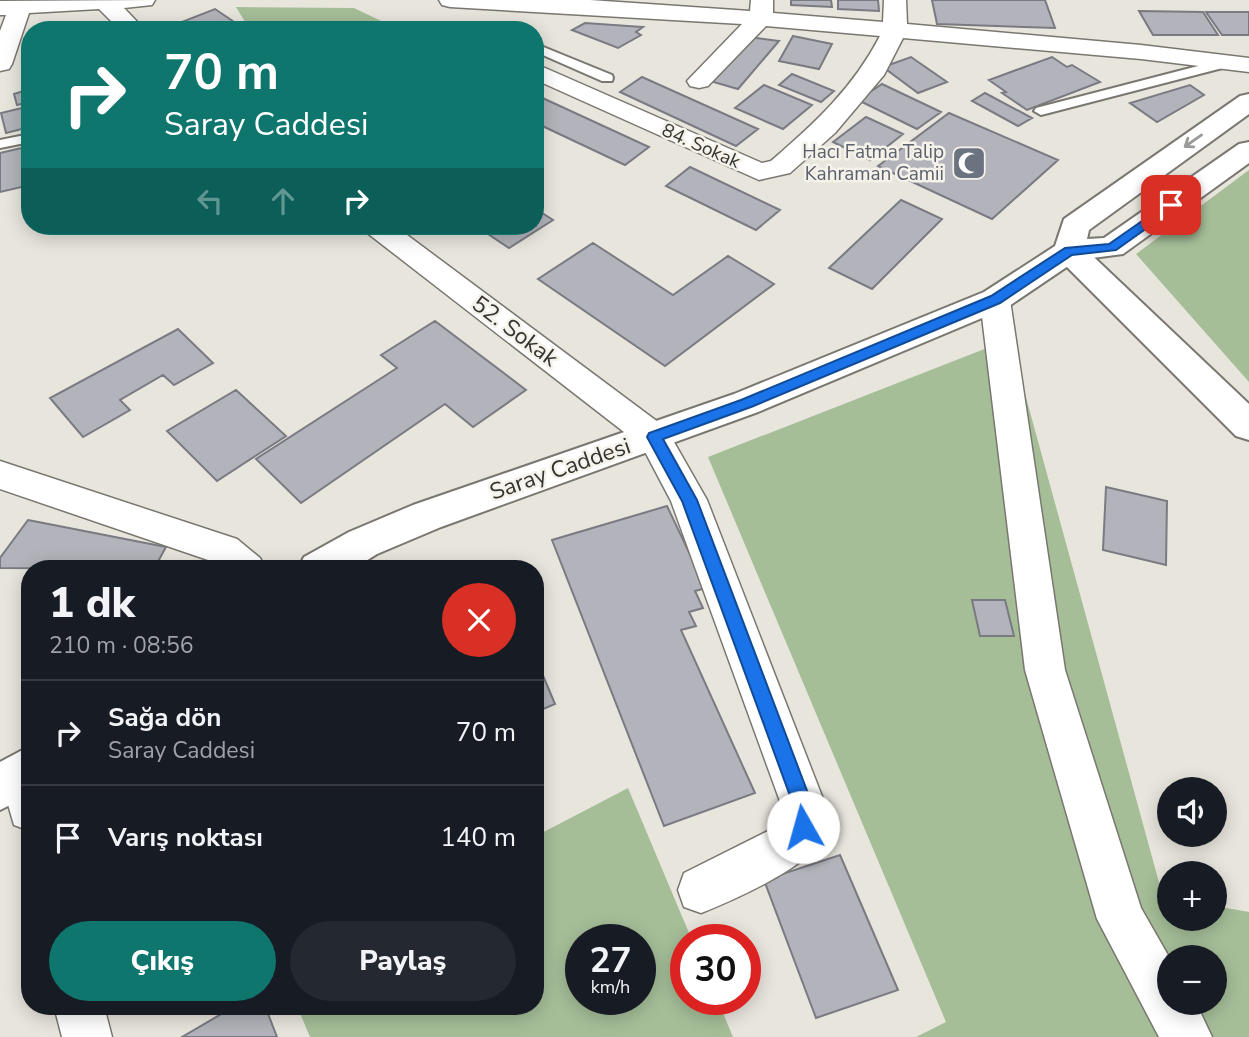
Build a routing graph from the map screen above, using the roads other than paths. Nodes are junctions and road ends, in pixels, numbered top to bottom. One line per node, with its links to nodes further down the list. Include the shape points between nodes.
1 (145, 0): 4 (street)
2 (464, 0): 5 (street, via 510,12)
3 (895, 0): 9 (street)
4 (106, 3): 6 (street); 8 (street)
5 (616, 3): 7 (street)
6 (10, 7): 11 (street)
7 (762, 9): 9 (street); 15 (street)
8 (124, 21)
9 (895, 30): 12 (street); 13 (street, 84. Sokak, via 875,70 826,127 780,167 759,172)
10 (544, 51): 14 (lane)
11 (0, 64)
12 (1239, 64): 17 (lane)
13 (544, 75)
14 (607, 78)
15 (699, 81)
16 (1249, 102): 22 (main road, one-way to 22, via 1075,226)
17 (1041, 111)
18 (21, 140): 19 (lane)
19 (0, 145)
20 (1249, 150): 22 (main road, Saray Caddesi, via 1112,247)
21 (388, 235): 25 (street, 52. Sokak)
22 (1069, 251): 23 (main road, Saray Caddesi); 24 (main road)
23 (995, 300): 25 (main road, Saray Caddesi); 32 (street, via 1045,670 1121,919)
24 (1249, 426)
25 (654, 437): 28 (main road, Saray Caddesi, via 427,516); 29 (street, via 689,500 803,804 803,827 788,845)
26 (0, 475): 27 (street, via 224,550)
27 (236, 560)
28 (334, 560)
29 (701, 890)
30 (81, 1015): 31 (street)
31 (87, 1037)
32 (1187, 1037)

